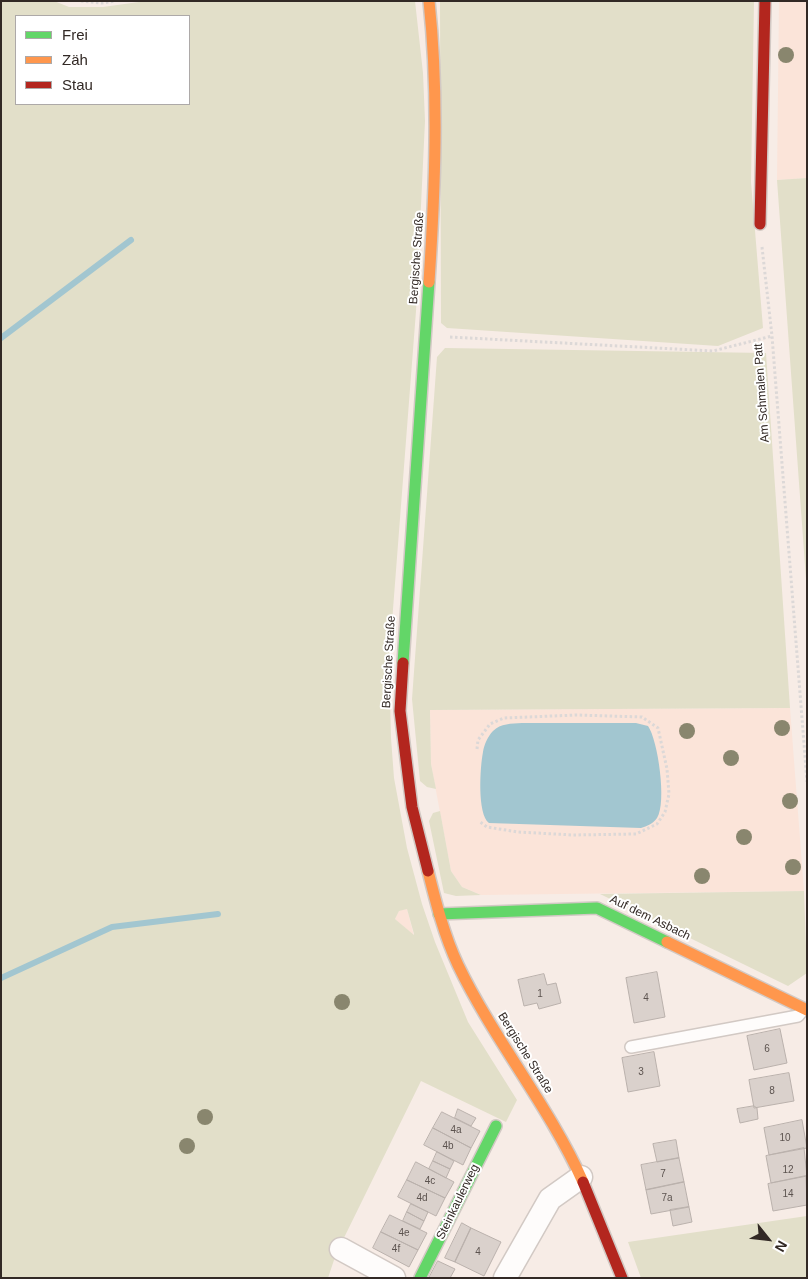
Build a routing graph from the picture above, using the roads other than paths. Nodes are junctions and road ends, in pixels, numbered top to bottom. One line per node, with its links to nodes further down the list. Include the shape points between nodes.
1 (429, 1): 4 (main road, Bergische Straße, via 433,37 436,174 400,710 412,807)
2 (765, 1): 3 (main road)
3 (760, 224)
4 (439, 914): 5 (main road, Auf dem Asbach, via 597,908); 8 (main road, Bergische Straße, via 458,964 489,1022)
5 (805, 1009): 6 (lane, via 798,1016)
6 (631, 1047)
7 (496, 1126): 11 (main road, Steinkaulerweg)
8 (581, 1177): 12 (street, via 550,1199); 13 (main road, Bergische Straße)
9 (341, 1249): 10 (street)
10 (394, 1278)
11 (420, 1278)
12 (505, 1278)
13 (622, 1278)

